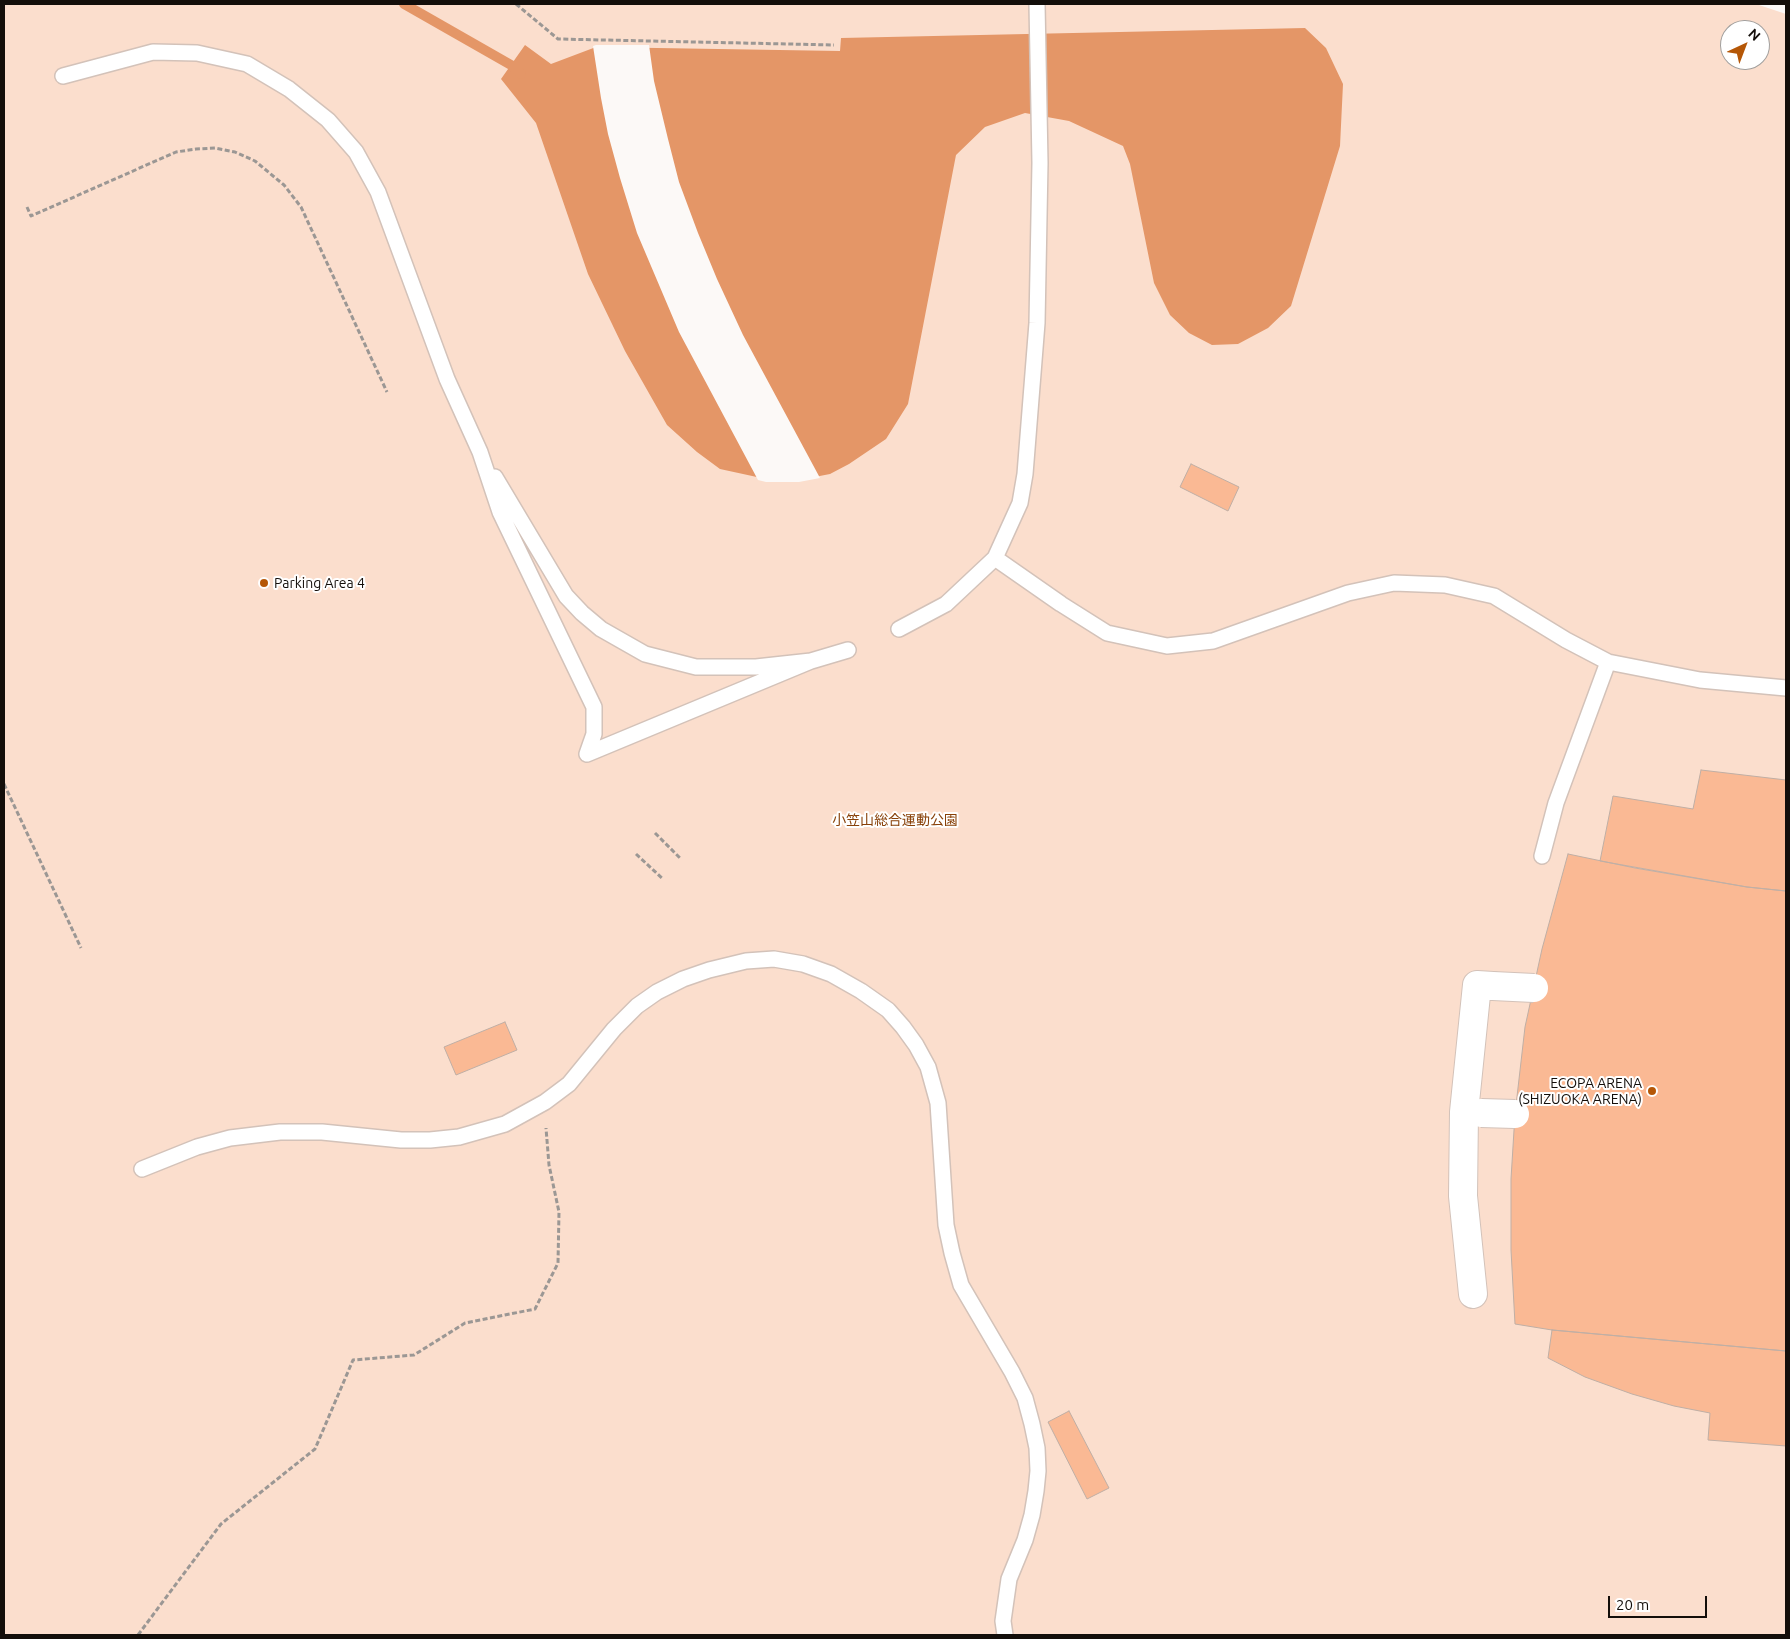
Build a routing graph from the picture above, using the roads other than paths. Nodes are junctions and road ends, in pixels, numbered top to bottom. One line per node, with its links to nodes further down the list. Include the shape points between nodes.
1 (1037, 4): 4 (lane, via 1040,163 1037,323 1020,503)
2 (63, 76): 3 (lane, via 153,52 197,53 248,64 289,89 328,120 356,152 378,192 447,378)
3 (480, 452): 7 (lane, via 566,596 601,628 645,654 696,667); 7 (lane, via 500,512 594,707 594,734 587,754)
4 (995, 558): 5 (lane, via 946,604); 8 (lane, via 1107,633 1167,646 1213,641 1348,594 1394,583 1445,585 1494,596)
5 (899, 630)
6 (848, 650): 7 (lane)
7 (811, 661)
8 (1608, 662): 9 (lane, via 1700,680); 10 (lane, via 1556,803)
9 (1786, 688)
10 (1542, 856)
11 (1534, 988): 12 (street, bridge, via 1477,986)
12 (1473, 1112): 13 (street, bridge); 15 (street, via 1463,1196)
13 (1515, 1114)
14 (142, 1169): 16 (lane, via 230,1138 280,1132 322,1132 430,1140 459,1137 505,1124 570,1084 637,1006 683,980 746,961 774,959 804,964 831,974 888,1010 928,1066 940,1119 946,1225 961,1285 1012,1372 1025,1398 1032,1424 1037,1448 1036,1491 1025,1540 1009,1579 1003,1621)
15 (1473, 1294)
16 (1005, 1635)

